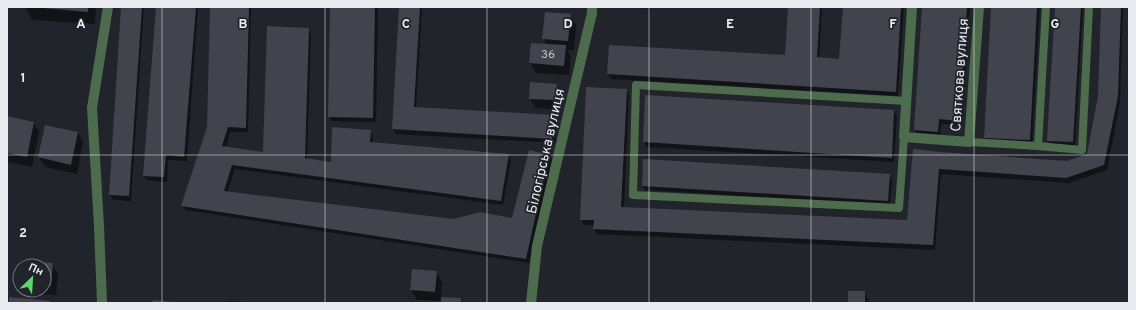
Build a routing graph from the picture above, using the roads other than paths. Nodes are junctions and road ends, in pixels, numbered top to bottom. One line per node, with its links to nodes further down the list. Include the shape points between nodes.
1 (108, 7): 11 (street, via 92,108)
2 (592, 7): 12 (street, Білогірська вулиця, via 537,246)
3 (912, 7): 7 (street)
4 (979, 7): 9 (street, Святкова вулиця)
5 (1046, 7): 10 (lane)
6 (1089, 7): 10 (lane, via 1082,150)
7 (906, 101): 8 (street); 8 (lane, via 636,85 633,195 899,208)
8 (904, 137): 9 (street, Святкова вулиця)
9 (968, 142): 10 (lane)
10 (1038, 146)
11 (102, 303)
12 (531, 303)

